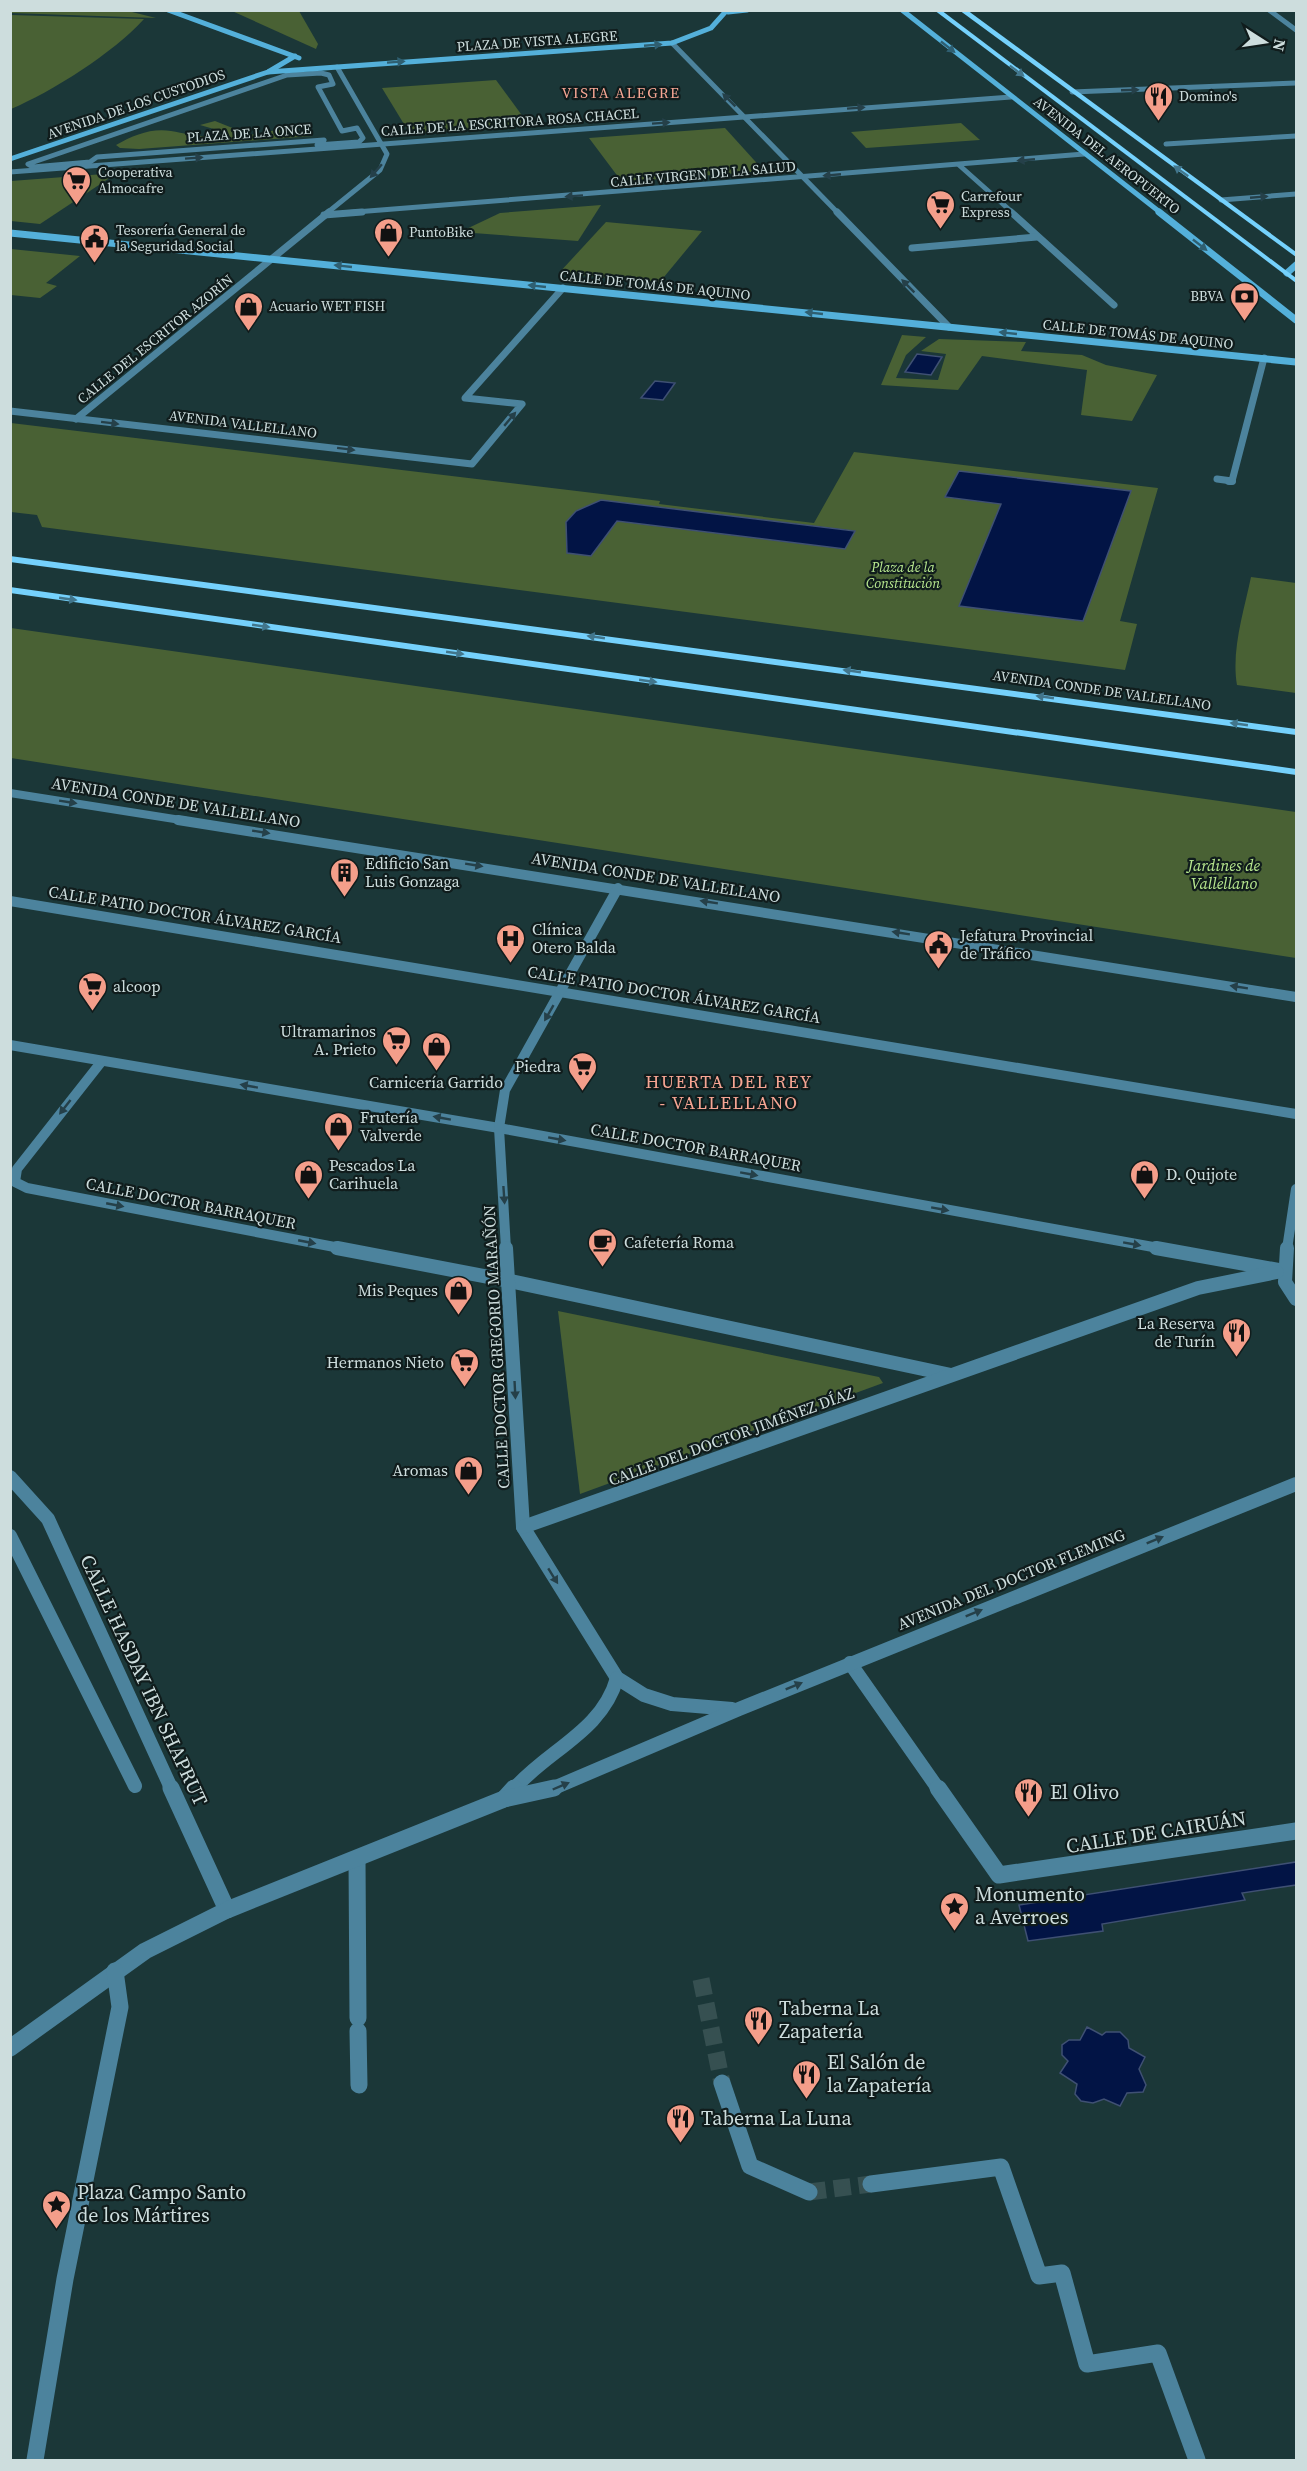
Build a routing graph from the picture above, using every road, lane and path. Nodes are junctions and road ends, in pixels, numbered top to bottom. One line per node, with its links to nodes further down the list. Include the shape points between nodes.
1 (168, 10): 10 (street)
2 (747, 10): 7 (street, PLAZA DE VISTA ALEGRE)
3 (902, 10): 15 (street, AVENIDA DEL AEROPUERTO, one-way to 15)
4 (937, 10): 35 (main road, AVENIDA DEL AEROPUERTO, one-way to 35)
5 (962, 10): 14 (main road, AVENIDA DEL AEROPUERTO)
6 (1269, 10): 8 (street)
7 (727, 11): 9 (street, PLAZA DE VISTA ALEGRE, via 706,31)
8 (1296, 30)
9 (672, 43): 11 (street, PLAZA DE VISTA ALEGRE, one-way to 9); 16 (street, one-way to 9)
10 (295, 56): 11 (street, via 308,63); 12 (street, AVENIDA DE LOS CUSTODIOS)
11 (337, 66): 12 (street, AVENIDA DE LOS CUSTODIOS); 18 (street)
12 (268, 72): 21 (street, AVENIDA DE LOS CUSTODIOS)
13 (1296, 83): 14 (street, one-way to 13)
14 (1072, 92): 27 (main road, AVENIDA DEL AEROPUERTO, one-way to 14)
15 (1011, 97): 16 (street, CALLE DE LA ESCRITORA ROSA CHACEL, one-way to 15); 20 (street, AVENIDA DEL AEROPUERTO)
16 (745, 117): 18 (street, CALLE DE LA ESCRITORA ROSA CHACEL, one-way to 16); 25 (street)
17 (1296, 136): 19 (street)
18 (383, 144): 24 (street, CALLE DE LA ESCRITORA ROSA CHACEL, one-way to 18); 28 (street, CALLE DEL ESCRITOR AZORÍN, one-way to 28, via 387,154 380,170)
19 (1166, 144)
20 (1084, 154): 23 (street, CALLE VIRGEN DE LA SALUD, one-way to 23); 39 (street, AVENIDA DEL AEROPUERTO, one-way to 39)
21 (10, 159)
22 (27, 164): 22 (street, PLAZA DE LA ONCE, via 90,162 97,157 324,140 317,145 340,144 363,138 357,128 342,131 318,87 333,84 329,75 287,75)
23 (959, 165): 25 (street, CALLE VIRGEN DE LA SALUD, one-way to 25); 30 (street)
24 (10, 172)
25 (806, 178): 28 (street, CALLE VIRGEN DE LA SALUD, one-way to 28); 40 (street, one-way to 25)
26 (1296, 194): 27 (street, one-way to 26)
27 (1221, 200): 32 (main road, AVENIDA DEL AEROPUERTO)
28 (324, 215): 33 (street, CALLE DEL ESCRITOR AZORÍN)
29 (10, 233): 33 (street, CALLE DE TOMÁS DE AQUINO)
30 (1038, 237): 31 (street); 38 (street)
31 (912, 248)
32 (1296, 255)
33 (271, 259): 37 (street, CALLE DE TOMÁS DE AQUINO, one-way to 33); 44 (street, CALLE DEL ESCRITOR AZORÍN)
34 (1296, 265): 35 (street)
35 (1287, 273): 36 (main road, AVENIDA DEL AEROPUERTO)
36 (1296, 281)
37 (563, 288): 40 (street, CALLE DE TOMÁS DE AQUINO, one-way to 37); 44 (street, AVENIDA VALLELLANO, one-way to 37, via 472,464 522,404 465,398)
38 (1114, 305)
39 (1296, 320)
40 (950, 327): 41 (street, CALLE DE TOMÁS DE AQUINO, one-way to 40)
41 (1264, 358): 42 (street, CALLE DE TOMÁS DE AQUINO); 45 (street, via 1232,481)
42 (1296, 362)
43 (10, 411): 44 (street, AVENIDA VALLELLANO)
44 (76, 419)
45 (1217, 479)
46 (10, 559): 48 (main road, AVENIDA CONDE DE VALLELLANO, one-way to 46)
47 (10, 590): 49 (main road, one-way to 49)
48 (1296, 732)
49 (1296, 771)
50 (10, 793): 51 (street, AVENIDA CONDE DE VALLELLANO, one-way to 51)
51 (618, 888): 53 (street, CALLE DOCTOR GREGORIO MARAÑÓN); 54 (street, AVENIDA CONDE DE VALLELLANO, one-way to 51)
52 (10, 901): 53 (street, CALLE PATIO DOCTOR ÁLVAREZ GARCÍA)
53 (561, 992): 57 (street, CALLE PATIO DOCTOR ÁLVAREZ GARCÍA); 58 (street, CALLE DOCTOR GREGORIO MARAÑÓN, one-way to 58, via 505,1090)
54 (1296, 997)
55 (10, 1045): 56 (street, CALLE DOCTOR BARRAQUER)
56 (102, 1061): 58 (street, CALLE DOCTOR BARRAQUER, one-way to 56); 61 (street, CALLE DOCTOR BARRAQUER, one-way to 61, via 17,1169 15,1182 27,1188)
57 (1296, 1114)
58 (499, 1128): 60 (street, CALLE DOCTOR BARRAQUER, one-way to 60); 61 (street, CALLE DOCTOR GREGORIO MARAÑÓN, one-way to 61)
59 (1296, 1189): 60 (street)
60 (1284, 1271): 62 (street, via 1285,1282); 63 (street, CALLE DEL DOCTOR JIMÉNEZ DÍAZ, via 1198,1287)
61 (510, 1281): 63 (street); 66 (street, CALLE DOCTOR GREGORIO MARAÑÓN, one-way to 66)
62 (1296, 1299)
63 (951, 1375): 66 (street, CALLE DEL DOCTOR JIMÉNEZ DÍAZ)
64 (10, 1477): 75 (street, CALLE HASDAY IBN SHAPRUT, via 48,1519)
65 (1296, 1484): 68 (street, AVENIDA DEL DOCTOR FLEMING, one-way to 65)
66 (523, 1527): 69 (street, CALLE DOCTOR GREGORIO MARAÑÓN, one-way to 69)
67 (10, 1536): 71 (street)
68 (850, 1663): 70 (street, AVENIDA DEL DOCTOR FLEMING, one-way to 68); 73 (street, CALLE DE CAIRUÁN, via 999,1875)
69 (617, 1678): 70 (street, CALLE DOCTOR GREGORIO MARAÑÓN, via 639,1694 668,1704 700,1709); 72 (street, via 615,1695 591,1725 535,1767)
70 (740, 1708): 72 (street, AVENIDA DEL DOCTOR FLEMING, one-way to 70, via 552,1790)
71 (135, 1786)
72 (504, 1799): 74 (street)
73 (1296, 1831)
74 (357, 1858): 75 (street); 79 (street)
75 (227, 1910): 76 (street, via 145,1951)
76 (115, 1971): 77 (street); 82 (street, via 120,2007 64,2279)
77 (10, 2048)
78 (722, 2083): 81 (street, via 750,2166)
79 (359, 2085)
80 (871, 2184): 83 (street, via 1001,2167 1039,2276 1062,2273 1087,2364 1158,2353)
81 (809, 2192)
82 (35, 2460)
83 (1197, 2460)

